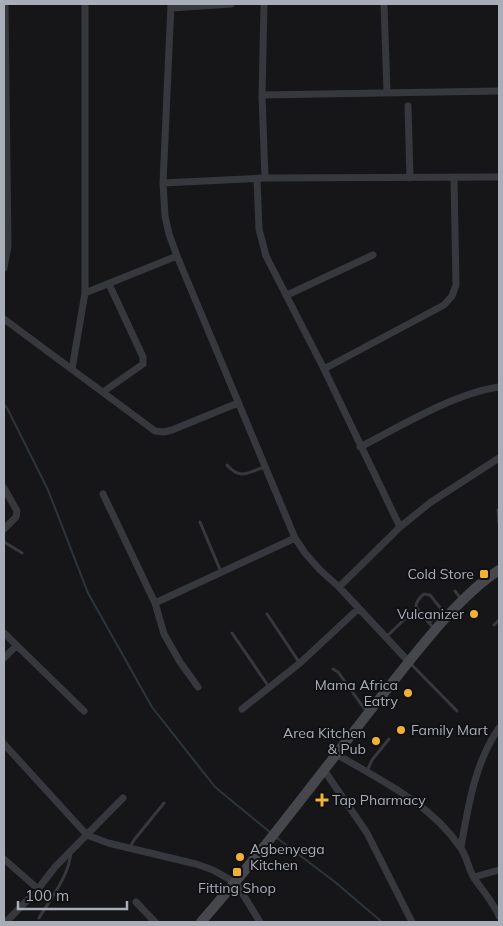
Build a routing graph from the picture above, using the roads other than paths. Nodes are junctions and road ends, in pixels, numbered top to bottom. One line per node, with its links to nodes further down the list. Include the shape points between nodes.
1 (5, 4): 18 (street, via 8,246)
2 (85, 4): 20 (street)
3 (231, 4): 6 (street)
4 (264, 4): 9 (street)
5 (384, 4): 8 (street)
6 (172, 6): 15 (street)
7 (499, 91): 8 (street)
8 (387, 93): 9 (street)
9 (262, 95): 14 (street)
10 (408, 106): 12 (street)
11 (499, 177): 13 (street)
12 (410, 178): 13 (street); 14 (street)
13 (454, 178): 23 (street, via 456,285 452,296 444,305)
14 (261, 179): 15 (street); 21 (street, via 259,229 262,243)
15 (163, 183): 17 (street, via 165,216)
16 (373, 255): 21 (street)
17 (177, 256): 19 (street); 27 (street)
18 (4, 268)
19 (109, 284): 20 (street); 26 (street, via 143,357 142,364)
20 (85, 293): 24 (street)
21 (287, 295): 23 (street)
22 (4, 319): 24 (street)
23 (324, 368): 28 (street)
24 (72, 369): 26 (street)
25 (499, 388): 28 (street, via 464,396)
26 (103, 392): 27 (street, via 155,431 164,432)
27 (238, 403): 31 (street)
28 (360, 447): 37 (street)
29 (499, 458): 37 (street, via 431,502)
30 (227, 465): 31 (lane, via 234,474 240,475)
31 (265, 466): 39 (street)
32 (4, 488): 38 (street, via 17,511 16,517)
33 (103, 494): 47 (street)
34 (498, 510): 36 (lane)
35 (200, 522): 43 (lane)
36 (499, 523)
37 (400, 527): 44 (street)
38 (4, 528)
39 (295, 538): 43 (street); 44 (street, via 305,554)
40 (4, 542): 41 (lane)
41 (22, 554)
42 (499, 570): 46 (street)
43 (221, 573): 47 (street)
44 (339, 587): 48 (street)
45 (455, 591): 46 (lane)
46 (463, 601): 50 (street)
47 (155, 603): 63 (street, via 164,634)
48 (358, 608): 57 (street); 61 (street)
49 (267, 614): 61 (lane)
50 (445, 614): 54 (street); 54 (lane, via 430,595 422,595 416,607)
51 (409, 615): 57 (lane)
52 (499, 620): 53 (lane)
53 (494, 625)
54 (433, 627): 60 (street)
55 (4, 633): 58 (street)
56 (232, 633): 64 (lane)
57 (386, 638): 60 (street)
58 (16, 646): 59 (street); 66 (street)
59 (4, 658)
60 (409, 662): 67 (lane); 68 (street)
61 (300, 663): 64 (street)
62 (333, 669): 68 (lane)
63 (198, 687)
64 (270, 688): 65 (street)
65 (242, 709)
66 (84, 711)
67 (457, 711)
68 (368, 713): 72 (street)
69 (499, 728): 78 (street, via 490,741 470,799)
70 (389, 739): 74 (lane)
71 (4, 744): 77 (street)
72 (336, 754): 73 (street); 74 (street)
73 (324, 770): 84 (street); 93 (street, via 367,833)
74 (366, 772): 78 (street, via 412,799)
75 (123, 798): 77 (street)
76 (164, 804): 80 (lane)
77 (87, 835): 79 (street); 80 (street)
78 (461, 848): 83 (street)
79 (71, 849): 85 (street); 88 (lane, via 66,873)
80 (129, 849): 84 (street, via 196,864)
81 (4, 859): 85 (street)
82 (499, 870): 83 (street)
83 (474, 877): 87 (street)
84 (236, 883): 91 (street); 92 (street)
85 (38, 889): 89 (street)
86 (136, 902): 90 (street)
87 (499, 916)
88 (39, 918)
89 (6, 922)
90 (156, 922)
91 (201, 922)
92 (260, 922)
93 (412, 922)

